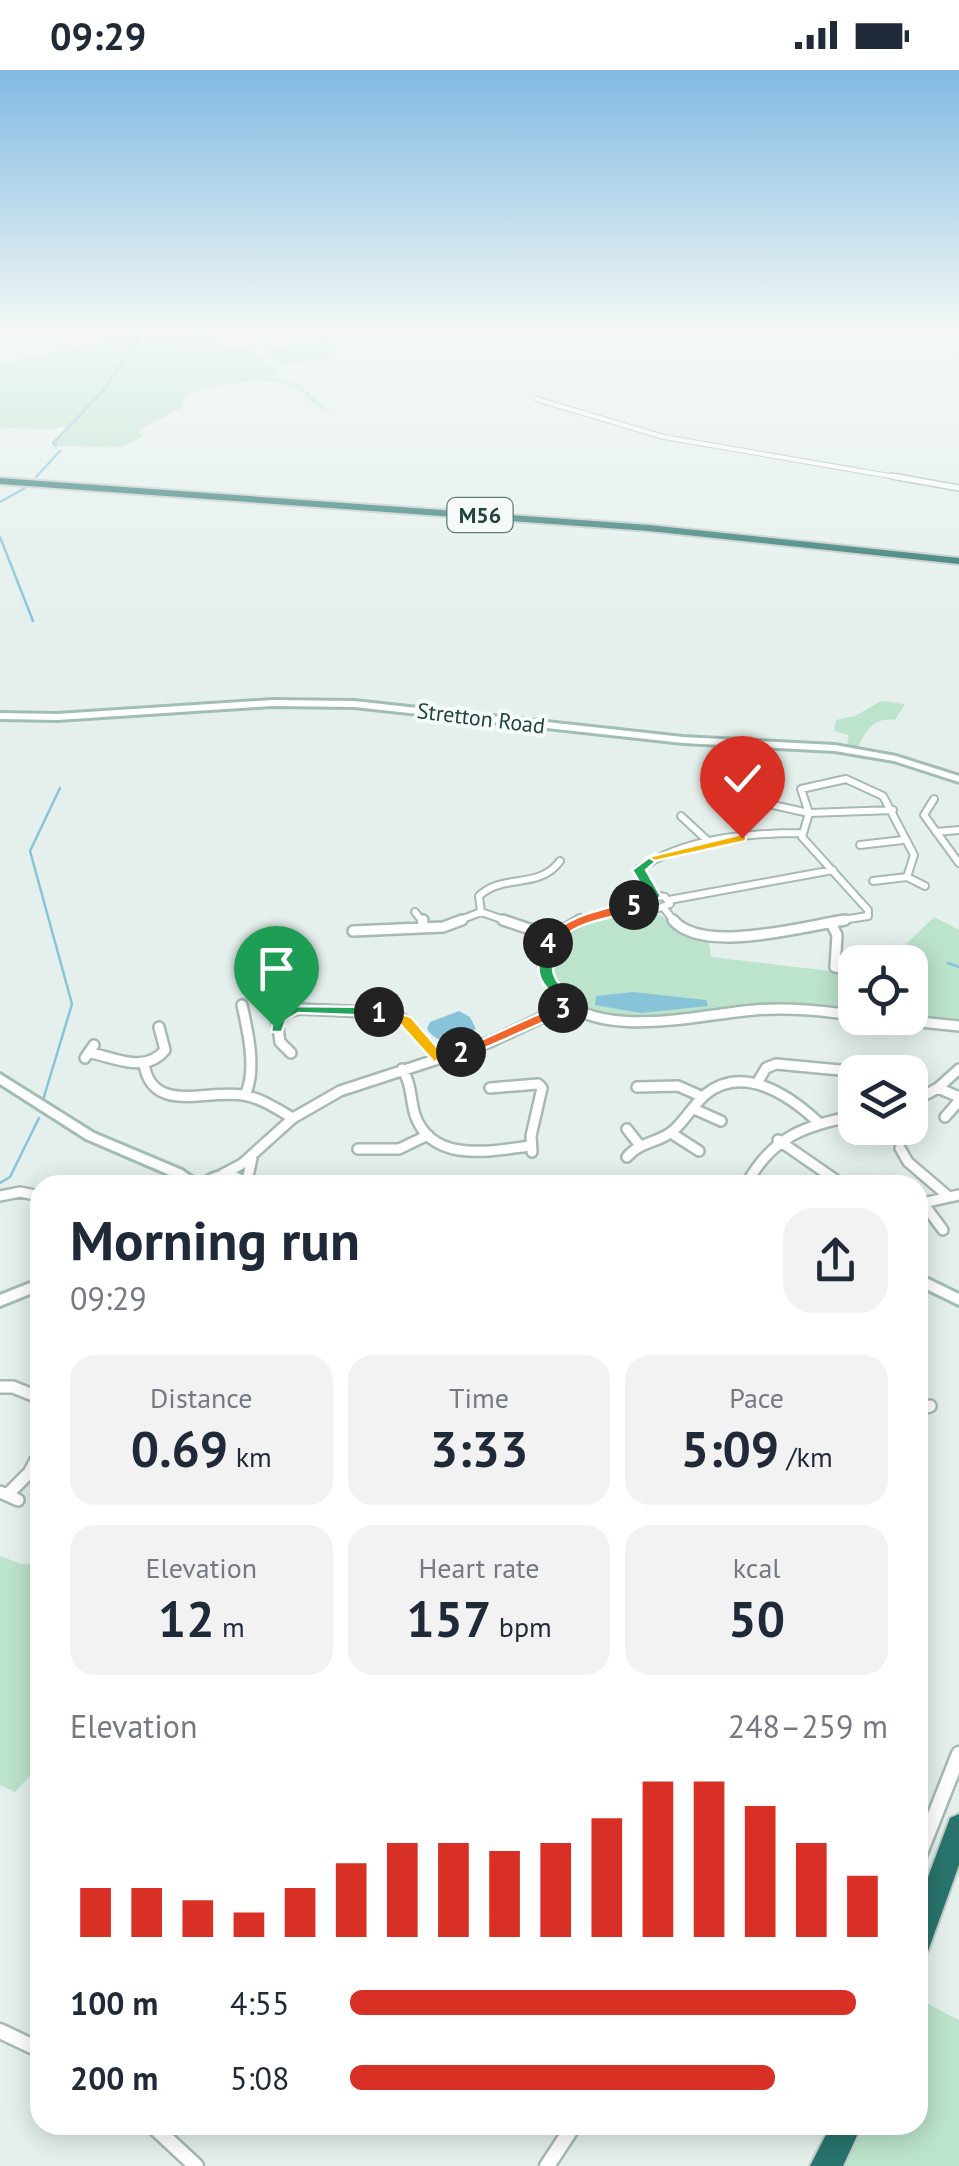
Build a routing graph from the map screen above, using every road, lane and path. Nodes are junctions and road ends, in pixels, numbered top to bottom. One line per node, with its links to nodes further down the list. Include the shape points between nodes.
1 (620, 424): 3 (street)
2 (0, 480): 4 (highway, M56, via 650,528)
3 (959, 488)
4 (959, 559)
5 (0, 716): 6 (main road, Stretton Road, via 354,704 629,735 834,748)
6 (959, 778)
7 (762, 800): 10 (street)
8 (916, 801): 14 (street, via 930,802 924,815)
9 (893, 810): 10 (street); 10 (street, via 883,796 846,779 801,790); 15 (street)
10 (808, 813): 13 (street)
11 (682, 816): 16 (street)
12 (959, 830): 14 (street)
13 (800, 832): 16 (street); 20 (street)
14 (936, 832): 19 (street)
15 (903, 840): 17 (street); 21 (street, via 914,856)
16 (710, 842): 24 (street, via 670,850 639,870)
17 (860, 845)
18 (559, 859): 27 (street, via 554,871 537,880 487,887 479,896)
19 (959, 864)
20 (834, 870): 25 (street); 28 (street, via 868,916)
21 (907, 877): 22 (street); 23 (street)
22 (873, 880)
23 (925, 886)
24 (651, 899): 25 (street); 31 (street, via 581,919)
25 (666, 904): 28 (street, via 681,928 715,939)
26 (415, 912): 29 (street)
27 (481, 912): 29 (street, via 443,927); 31 (street)
28 (831, 924): 32 (street)
29 (422, 927): 30 (street)
30 (351, 932)
31 (553, 937): 33 (street, via 543,968)
32 (838, 967)
33 (571, 1004): 35 (street, via 642,1023 764,1009); 41 (street)
34 (242, 1005): 52 (street, via 251,1045 252,1081)
35 (838, 1013)
36 (928, 1023): 38 (street)
37 (158, 1026): 42 (street, via 164,1053)
38 (959, 1026)
39 (90, 1052): 42 (street)
40 (292, 1054): 41 (street, via 276,1024 282,1014 300,1009 392,1013)
41 (439, 1059): 43 (street)
42 (144, 1064): 52 (street, via 150,1083 171,1096)
43 (402, 1069): 57 (street, via 340,1091); 63 (street)
44 (959, 1069): 50 (street)
45 (838, 1070): 47 (street, via 776,1064)
46 (0, 1078): 71 (main road, via 90,1136)
47 (756, 1083): 53 (street, via 724,1084); 59 (street, via 780,1092)
48 (636, 1087): 53 (street, via 678,1086)
49 (489, 1088): 63 (street, via 542,1080 531,1149 466,1152)
50 (938, 1088): 51 (street); 54 (street)
51 (928, 1094)
52 (245, 1095): 57 (street)
53 (703, 1097): 55 (street)
54 (959, 1099): 56 (street)
55 (694, 1108): 60 (street); 62 (street)
56 (945, 1116)
57 (293, 1118): 69 (street)
58 (838, 1119): 59 (street)
59 (818, 1122): 64 (street)
60 (723, 1123)
61 (627, 1129): 65 (street)
62 (671, 1133): 65 (street); 68 (street)
63 (428, 1134): 67 (street, via 400,1149)
64 (778, 1140): 75 (street); 76 (street)
65 (638, 1144): 70 (street)
66 (899, 1147): 77 (street)
67 (357, 1150)
68 (699, 1151)
69 (253, 1155): 73 (street); 74 (street)
70 (627, 1157)
71 (177, 1173): 72 (main road); 73 (main road)
72 (180, 1175)
73 (220, 1175)
74 (248, 1175)
75 (751, 1175)
76 (829, 1175)
77 (926, 1175)
78 (928, 1177): 81 (street)
79 (30, 1194): 80 (street)
80 (0, 1196)
81 (954, 1196): 82 (street)
82 (928, 1202)
83 (928, 1213): 84 (street)
84 (944, 1230)
85 (928, 1284): 87 (main road)
86 (30, 1288): 88 (main road)
87 (959, 1300)
88 (0, 1301)
89 (0, 1387): 90 (street)
90 (30, 1394)
91 (30, 1471): 92 (street)
92 (9, 1495)
93 (959, 1754): 95 (street)
94 (959, 1827): 96 (highway)
95 (928, 1833)
96 (928, 1883)
97 (0, 2031): 98 (street)
98 (30, 2045)
99 (163, 2135): 102 (street)
100 (568, 2135): 103 (street)
101 (842, 2135): 104 (highway)
102 (196, 2166)
103 (548, 2166)
104 (826, 2166)

